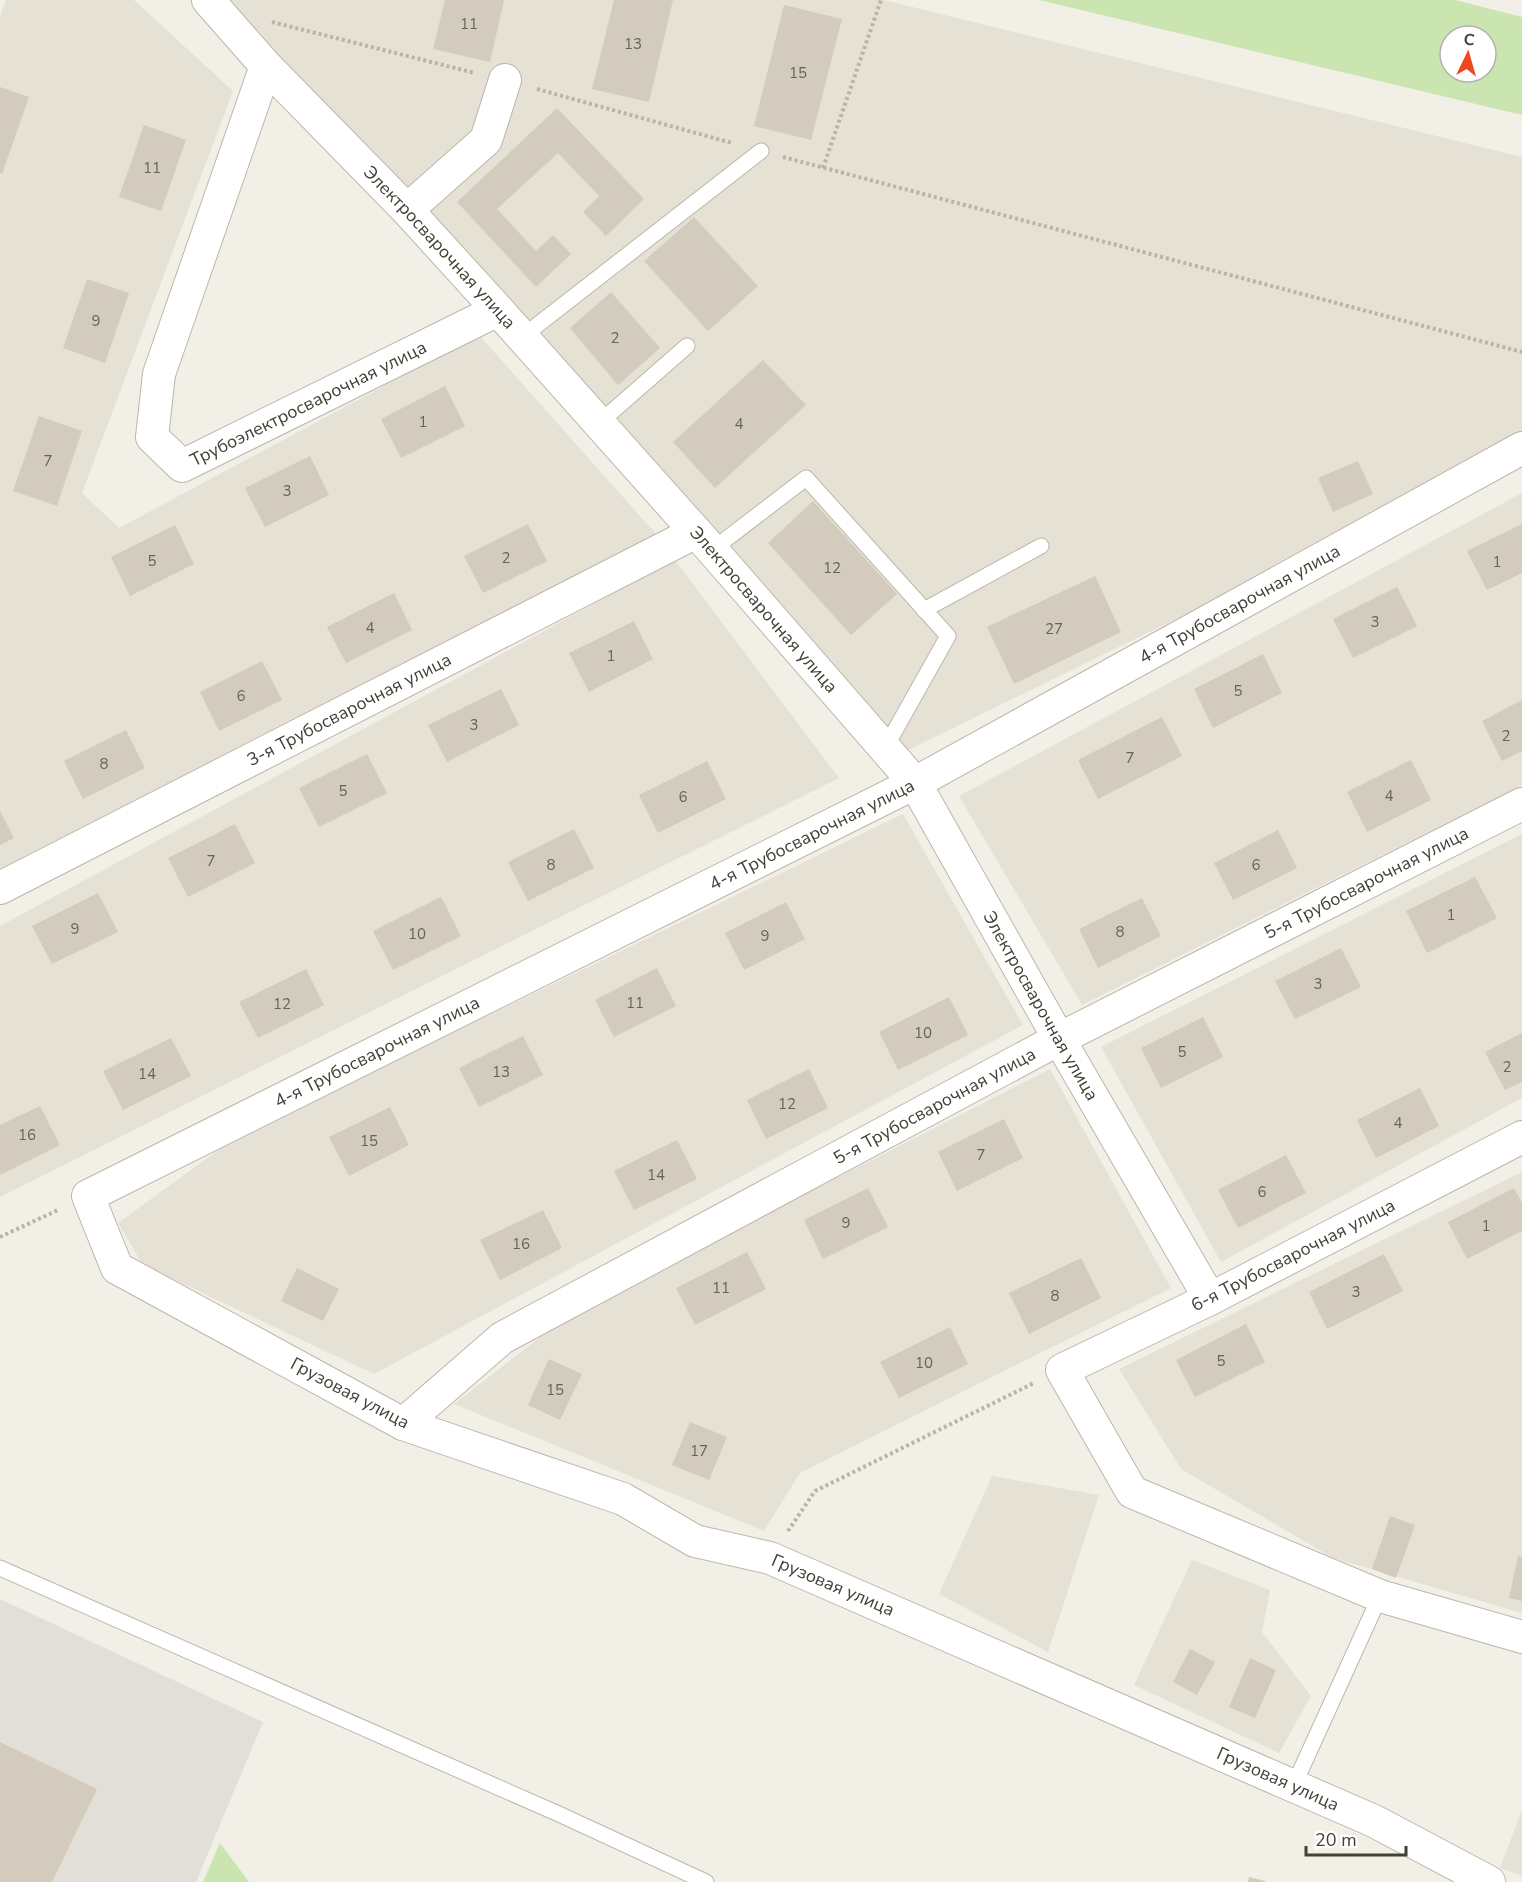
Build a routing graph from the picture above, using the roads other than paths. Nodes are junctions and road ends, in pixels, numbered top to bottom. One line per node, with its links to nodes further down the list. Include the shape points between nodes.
1 (212, 4): 2 (street, Электросварочная улица)
2 (267, 66): 5 (street, Электросварочная улица); 6 (street, Трубоэлектросварочная улица, via 159,374 152,437 182,466)
3 (505, 80): 5 (street, via 486,140)
4 (761, 151): 7 (lane)
5 (407, 210): 6 (street, Электросварочная улица)
6 (498, 310): 7 (street, Электросварочная улица)
7 (522, 337): 9 (street, Электросварочная улица)
8 (687, 346): 9 (lane)
9 (599, 423): 11 (street, Электросварочная улица)
10 (1522, 448): 15 (street, 4-я Трубосварочная улица)
11 (704, 541): 13 (lane, via 806,478); 14 (street, Электросварочная улица); 17 (street, 3-я Трубосварочная улица)
12 (1041, 546): 13 (lane)
13 (924, 610): 14 (lane, via 948,636)
14 (885, 750): 15 (street, Электросварочная улица)
15 (915, 783): 18 (street, Электросварочная улица); 20 (street, 4-я Трубосварочная улица)
16 (1522, 804): 18 (street, 5-я Трубосварочная улица)
17 (0, 888)
18 (1059, 1039): 21 (street, Электросварочная улица); 22 (street, 5-я Трубосварочная улица, via 502,1338)
19 (1522, 1137): 21 (street, 6-я Трубосварочная улица)
20 (88, 1196): 22 (street, Грузовая улица, via 117,1268)
21 (1210, 1299): 24 (street, 6-я Трубосварочная улица, via 1062,1370 1132,1492)
22 (403, 1424): 26 (street, Грузовая улица, via 622,1499 695,1541 771,1558)
23 (0, 1568): 27 (lane)
24 (1380, 1596): 25 (street); 26 (lane)
25 (1522, 1637)
26 (1294, 1785): 28 (street, Грузовая улица, via 1374,1821)
27 (706, 1882)
28 (1489, 1882)

